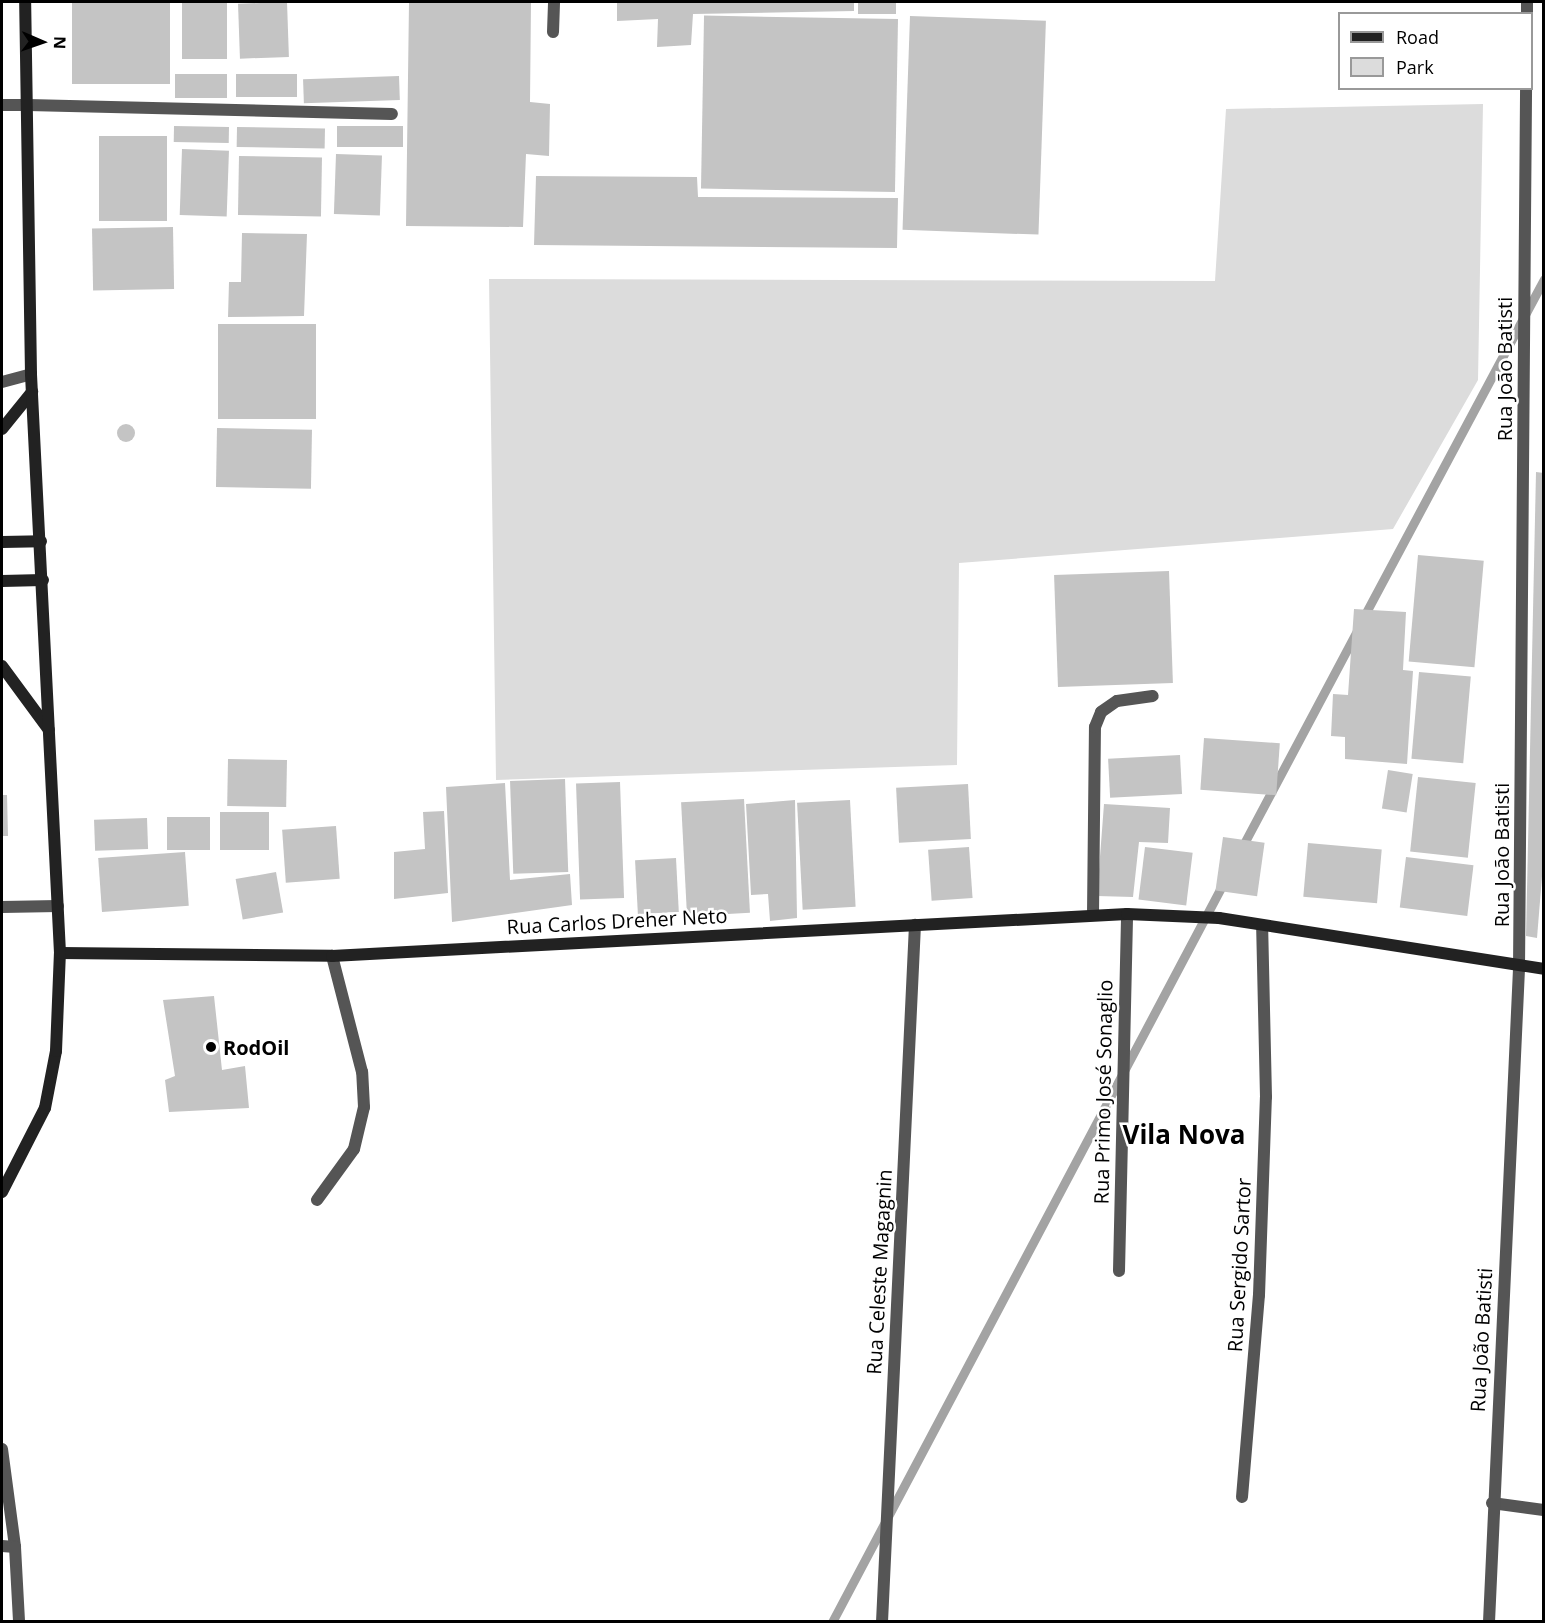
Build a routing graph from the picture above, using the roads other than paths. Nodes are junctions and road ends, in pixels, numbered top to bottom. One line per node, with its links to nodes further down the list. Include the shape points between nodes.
1 (25, 2): 6 (main road)
2 (554, 2): 3 (street)
3 (554, 32)
4 (1526, 90): 27 (street, Rua João Batisti)
5 (2, 105): 6 (street)
6 (28, 105): 7 (street); 8 (main road)
7 (392, 114)
8 (31, 374): 9 (street); 10 (main road)
9 (2, 382)
10 (32, 392): 11 (main road); 12 (main road)
11 (2, 429)
12 (41, 541): 13 (main road); 14 (main road)
13 (2, 542)
14 (43, 580): 15 (main road); 18 (main road)
15 (2, 581)
16 (2, 666): 18 (main road)
17 (1153, 696): 21 (street, via 1117,701 1101,712 1095,727)
18 (49, 731): 19 (main road)
19 (58, 906): 20 (street); 25 (main road)
20 (2, 907)
21 (1093, 914): 22 (main road, Rua Carlos Dreher Neto); 23 (main road, Rua Carlos Dreher Neto)
22 (1127, 914): 24 (main road, Rua Carlos Dreher Neto, via 1219,918); 31 (street, Rua Primo José Sonaglio, via 1121,1042)
23 (915, 925): 26 (main road, Rua Carlos Dreher Neto); 39 (street, Rua Celeste Magagnin)
24 (1262, 926): 27 (main road, Rua Carlos Dreher Neto); 33 (street, Rua Sergido Sartor, via 1263,1178)
25 (60, 953): 26 (main road, Rua Carlos Dreher Neto); 29 (main road, via 56,1051 45,1108)
26 (332, 956): 30 (street, via 362,1072 364,1107 354,1149)
27 (1520, 969): 28 (main road, Rua Carlos Dreher Neto); 34 (street, Rua João Batisti)
28 (1544, 969)
29 (2, 1192)
30 (317, 1200)
31 (1119, 1271)
32 (2, 1449): 37 (street)
33 (1242, 1497)
34 (1492, 1503): 35 (street); 40 (street, Rua João Batisti)
35 (1544, 1510)
36 (2, 1546): 37 (street)
37 (15, 1547): 38 (street)
38 (19, 1622)
39 (882, 1622)
40 (1489, 1622)

